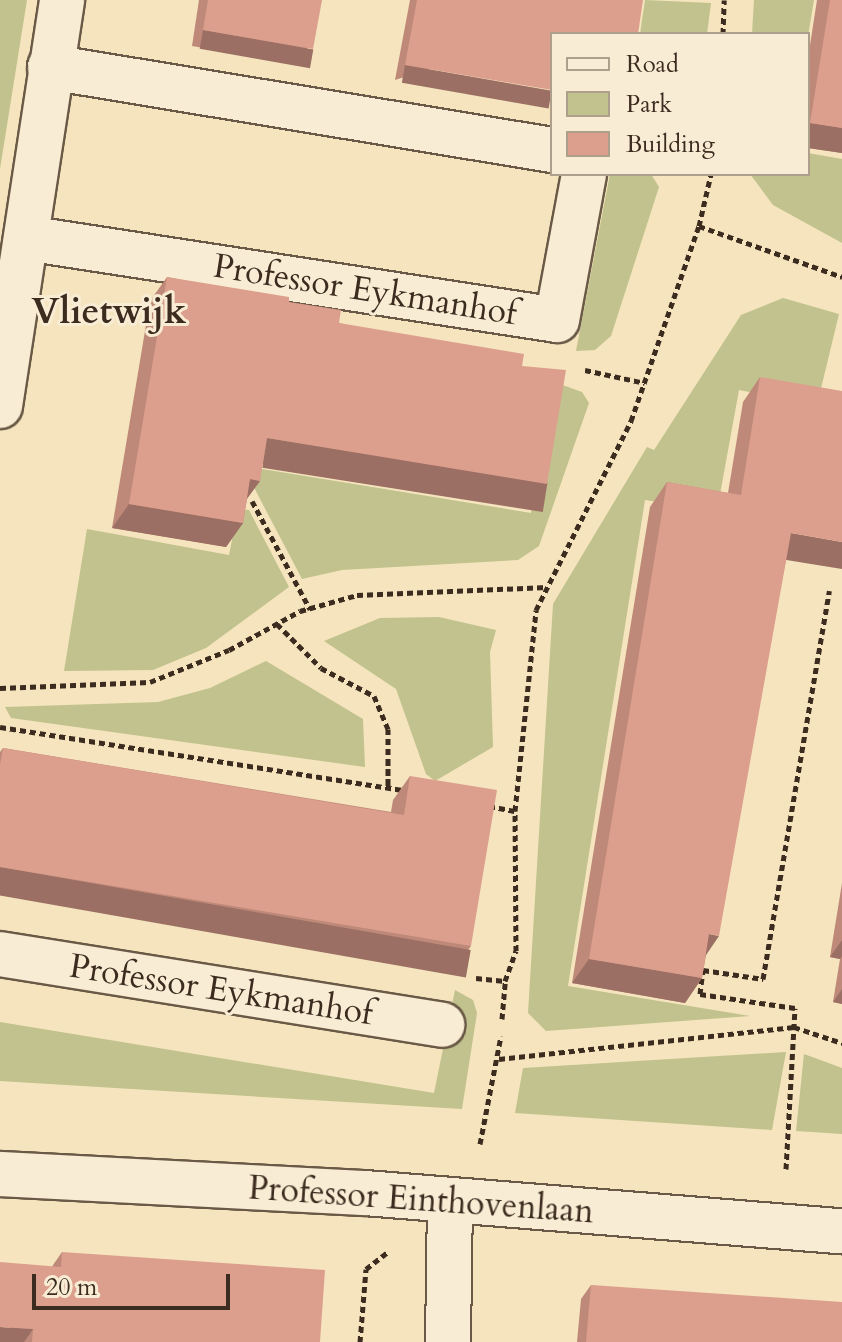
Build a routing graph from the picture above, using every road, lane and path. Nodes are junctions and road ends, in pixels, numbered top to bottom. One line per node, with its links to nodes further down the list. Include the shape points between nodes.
1 (62, 0): 4 (street)
2 (724, 0): 3 (path)
3 (723, 32)
4 (50, 67): 5 (street); 9 (street)
5 (550, 150)
6 (584, 176): 9 (street, Professor Eykmanhof, via 557,320)
7 (711, 176): 8 (path)
8 (699, 226): 10 (path); 13 (path, via 631,421)
9 (26, 238): 11 (street)
10 (842, 277)
11 (0, 406)
12 (252, 501): 15 (path)
13 (548, 587): 15 (path, via 357,595); 22 (path, via 536,610)
14 (829, 591): 25 (path, via 763,979 703,970 700,994 795,1008)
15 (310, 609): 16 (path)
16 (277, 624): 17 (path, via 150,682); 19 (path, via 321,668 374,696 388,729)
17 (0, 688)
18 (0, 727): 19 (path)
19 (388, 787): 20 (path)
20 (416, 792)
21 (473, 803): 22 (path)
22 (515, 811): 27 (path, via 516,951 505,981)
23 (0, 954): 24 (street, Professor Eykmanhof)
24 (442, 1025)
25 (794, 1027): 26 (path); 27 (path); 30 (path)
26 (842, 1043)
27 (499, 1059): 29 (path, via 484,1112 477,1177)
28 (0, 1174): 29 (street, Professor Einthovenlaan, via 365,1193)
29 (450, 1204): 30 (street, Professor Einthovenlaan); 32 (street)
30 (782, 1227): 31 (street, Professor Einthovenlaan)
31 (842, 1231)
32 (448, 1342)

